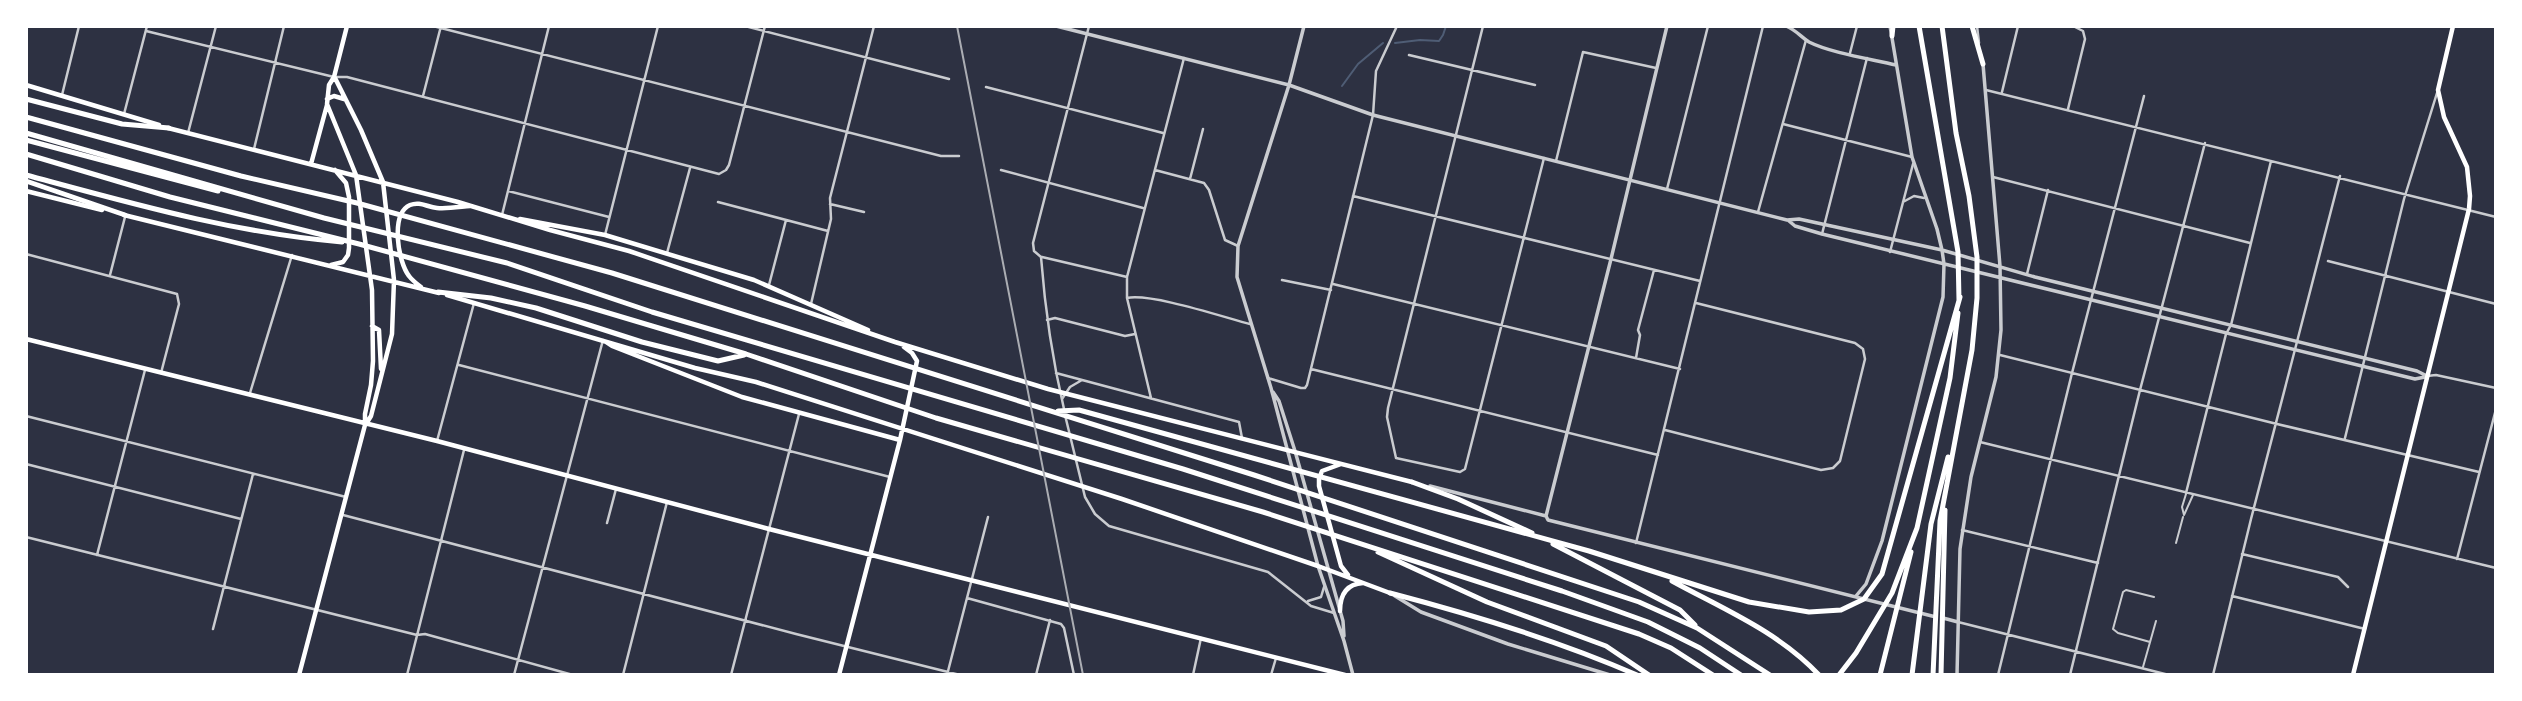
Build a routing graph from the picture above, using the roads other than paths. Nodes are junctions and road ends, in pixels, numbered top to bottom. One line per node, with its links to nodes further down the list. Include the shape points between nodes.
1 (79, 26): 57 (street)
2 (147, 26): 30 (street)
3 (216, 26): 35 (street)
4 (284, 26): 42 (street)
5 (347, 26): 47 (main road)
6 (433, 26): 29 (street)
7 (550, 26): 37 (street)
8 (657, 26): 49 (street)
9 (745, 26): 31 (street)
10 (765, 26): 31 (street)
11 (874, 26): 39 (street)
12 (1056, 26): 32 (street)
13 (1089, 26): 32 (street)
14 (1304, 26): 51 (street)
15 (1397, 26): 67 (street, via 1376,71)
16 (1483, 26): 46 (street)
17 (1667, 26): 45 (street)
18 (1708, 26): 104 (street)
19 (1763, 26): 113 (street)
20 (1786, 26): 34 (street)
21 (1857, 26): 36 (street)
22 (1891, 26): 33 (highway)
23 (1919, 26): 167 (highway, via 1958,252)
24 (1942, 26): 219 (highway, via 1977,257 1972,350)
25 (1974, 26): 43 (highway)
26 (2018, 26): 56 (street)
27 (2073, 26): 65 (street, via 2083,31 2085,40)
28 (2453, 26): 55 (main road)
29 (441, 27): 37 (street); 58 (street)
30 (145, 31): 35 (street); 66 (street)
31 (764, 31): 39 (street); 63 (street)
32 (1087, 34): 40 (street); 64 (street)
33 (1892, 36): 44 (street)
34 (1806, 40): 36 (street); 69 (street)
35 (210, 47): 42 (street); 76 (street)
36 (1850, 53): 41 (street)
37 (542, 55): 49 (street); 70 (street)
38 (1409, 55): 46 (street)
39 (866, 57): 48 (street); 74 (street)
40 (1184, 58): 51 (street); 77 (street)
41 (1867, 58): 44 (street); 80 (street)
42 (275, 62): 47 (street); 82 (street)
43 (1983, 64): 54 (street)
44 (1896, 65): 86 (street)
45 (1656, 68): 89 (street, via 1583,52); 101 (street)
46 (1471, 70): 52 (street); 78 (street)
47 (334, 77): 58 (street); 61 (main road); 62 (main road)
48 (949, 79)
49 (644, 81): 63 (street); 83 (street)
50 (26, 85): 57 (main road)
51 (1289, 85): 67 (street); 138 (street)
52 (1535, 85)
53 (986, 87): 64 (street)
54 (1985, 89): 56 (street); 98 (street)
55 (2438, 90): 108 (street); 119 (main road, via 2444,117 2466,167)
56 (2002, 92): 65 (street)
57 (62, 95): 66 (main road)
58 (423, 96): 70 (street)
59 (2144, 96): 71 (street)
60 (26, 99): 72 (highway, via 122,124)
61 (345, 99): 62 (main road, via 334,96); 102 (main road)
62 (327, 102): 91 (main road); 96 (main road)
63 (744, 106): 74 (street); 92 (street, via 723,173)
64 (1068, 109): 77 (street); 103 (street)
65 (2068, 109): 71 (street)
66 (124, 114): 72 (main road)
67 (1373, 115): 78 (street); 109 (street)
68 (26, 117): 216 (highway, via 612,273)
69 (1783, 124): 80 (street); 121 (street)
70 (524, 125): 83 (street); 107 (street)
71 (2137, 126): 81 (street); 116 (street)
72 (169, 128): 76 (main road)
73 (1203, 130): 100 (street)
74 (846, 132): 85 (street, via 945,157); 114 (street)
75 (26, 133): 117 (highway)
76 (188, 133): 82 (main road)
77 (1163, 133): 95 (street)
78 (1455, 136): 87 (street); 124 (street)
79 (26, 140): 117 (highway)
80 (1846, 140): 86 (street); 129 (street)
81 (2205, 143): 88 (street); 130 (street)
82 (254, 149): 91 (main road)
83 (626, 151): 92 (street); 125 (street)
84 (26, 154): 134 (highway)
85 (959, 156)
86 (1912, 157): 90 (street)
87 (1544, 158): 89 (street); 135 (street)
88 (2271, 160): 97 (street); 137 (street)
89 (1556, 161): 101 (street)
90 (1913, 163): 110 (street); 111 (street)
91 (312, 164): 93 (main road)
92 (690, 167): 141 (street)
93 (334, 170): 96 (main road); 148 (main road, via 346,183 349,197 349,248 343,262)
94 (1000, 170): 103 (street)
95 (1154, 170): 100 (street); 118 (street)
96 (356, 175): 102 (main road); 153 (main road)
97 (2340, 176): 108 (street); 186 (street)
98 (1993, 177): 105 (street); 149 (street)
99 (26, 178): 122 (highway); 134 (highway, via 186,217)
100 (1190, 179): 138 (street, via 1206,186 1225,240)
101 (1630, 180): 104 (street); 145 (street)
102 (383, 182): 115 (main road); 158 (main road)
103 (1049, 183): 118 (street); 144 (street, via 1033,243)
104 (1667, 189): 113 (street)
105 (2048, 190): 116 (street); 151 (street)
106 (26, 191): 122 (main road)
107 (508, 191): 123 (street); 125 (street)
108 (2406, 193): 119 (street); 154 (street)
109 (1353, 196): 124 (street); 160 (street)
110 (1924, 198): 111 (street); 139 (street)
111 (1903, 201): 136 (street)
112 (718, 202): 127 (street)
113 (1720, 203): 121 (street); 159 (street)
114 (830, 204): 120 (street); 131 (street)
115 (474, 206): 123 (main road); 162 (main road, via 412,204 402,209 397,220 404,267)
116 (2116, 207): 130 (street); 165 (street)
117 (289, 208): 332 (highway, via 507,263 652,313 1259,494 1562,591 1648,622)
118 (1143, 208): 155 (street)
119 (2469, 209): 126 (street); 166 (main road)
120 (864, 212)
121 (1758, 212): 128 (street)
122 (125, 215): 143 (main road); 152 (street)
123 (502, 215): 133 (main road); 224 (main road, via 629,251 895,342 1093,401)
124 (1436, 215): 135 (street); 174 (street)
125 (609, 217): 133 (street)
126 (2496, 217)
127 (786, 220): 131 (street); 161 (street)
128 (1787, 220): 129 (street); 132 (street)
129 (1824, 224): 132 (street); 136 (street)
130 (2183, 226): 137 (street); 175 (street)
131 (828, 231): 173 (street)
132 (1822, 234): 140 (street)
133 (605, 236): 141 (main road)
134 (321, 237): 189 (highway, via 434,264)
135 (1524, 237): 145 (street); 179 (street)
136 (1893, 240): 139 (street); 140 (street)
137 (2250, 243): 180 (street)
138 (1238, 246): 178 (street, via 1237,276)
139 (1942, 250): 147 (street); 149 (street)
140 (1890, 252): 147 (street)
141 (667, 253): 161 (main road)
142 (26, 254): 152 (street)
143 (292, 255): 148 (main road); 209 (street)
144 (1041, 257): 155 (street); 177 (street)
145 (1611, 259): 150 (street); 187 (street)
146 (2328, 261): 154 (street)
147 (1944, 264): 157 (street); 287 (street, via 1940,312 1897,488 1876,558)
148 (330, 265): 153 (main road)
149 (2000, 266): 151 (street); 157 (street)
150 (1654, 270): 159 (street); 191 (street, via 1638,330)
151 (2027, 274): 165 (street)
152 (110, 275): 201 (street, via 177,294 179,304)
153 (370, 275): 158 (main road); 181 (main road)
154 (2385, 276): 166 (street); 192 (street)
155 (1127, 277): 168 (street)
156 (1282, 279): 163 (street)
157 (2000, 279): 169 (street); 190 (street)
158 (394, 280): 162 (main road); 195 (main road, via 392,334)
159 (1700, 281): 170 (street)
160 (1333, 284): 163 (street); 174 (street)
161 (769, 286): 173 (main road)
162 (421, 288): 164 (main road)
163 (1331, 290): 196 (street)
164 (438, 292): 171 (main road); 189 (highway, via 537,308 642,342 718,360)
165 (2094, 292): 169 (street); 175 (street)
166 (2448, 292): 172 (street); 202 (main road)
167 (1960, 297): 259 (highway, via 1956,345); 278 (highway, via 1882,574 1874,588 1854,605 1825,612 1798,611)
168 (1127, 298): 178 (street, via 1162,301); 182 (street)
169 (2091, 301): 176 (street); 200 (street)
170 (1695, 302): 197 (street); 222 (street, via 1855,343 1863,349 1865,359 1840,461 1833,468 1821,470)
171 (474, 303): 184 (main road); 193 (street)
172 (2496, 303)
173 (811, 304): 225 (main road, via 901,345 916,358)
174 (1414, 304): 179 (street); 207 (street)
175 (2163, 308): 176 (street); 180 (street)
176 (2159, 318): 183 (street); 208 (street)
177 (1046, 321): 182 (street, via 1055,318 1125,336); 199 (street)
178 (1250, 324): 203 (street)
179 (1502, 325): 187 (street); 215 (street)
180 (2231, 325): 183 (street); 186 (street)
181 (372, 326): 195 (main road, via 379,330); 221 (main road)
182 (1135, 334): 210 (street)
183 (2226, 334): 188 (street); 213 (street)
184 (603, 339): 212 (street); 217 (main road, via 714,387); 274 (main road, via 756,382)
185 (26, 340): 198 (main road)
186 (2298, 341): 188 (street); 192 (street)
187 (1590, 346): 191 (street); 223 (street)
188 (2296, 351): 194 (street); 220 (street)
189 (746, 354): 264 (highway, via 936,418)
190 (2000, 355): 200 (street); 228 (street)
191 (1636, 358): 197 (street)
192 (2364, 358): 194 (street); 202 (street)
193 (459, 365): 212 (street); 227 (street)
194 (2362, 367): 202 (street, via 2415,379); 226 (street)
195 (382, 369): 221 (main road)
196 (1311, 369): 203 (street, via 1305,388); 207 (street)
197 (1680, 369): 222 (street)
198 (145, 370): 201 (main road); 229 (street)
199 (1056, 373): 204 (street); 211 (street)
200 (2072, 373): 208 (street); 236 (street)
201 (161, 374): 209 (main road)
202 (2427, 376): 205 (street); 234 (main road)
203 (1268, 378): 206 (street)
204 (1082, 380): 210 (street); 211 (street)
205 (2496, 387)
206 (1271, 388): 230 (street); 233 (street)
207 (1393, 389): 215 (street); 215 (street, via 1387,417 1396,458 1463,472)
208 (2140, 390): 213 (street); 243 (street)
209 (250, 396): 221 (main road)
210 (1151, 398): 224 (street, via 1239,422)
211 (1062, 399): 291 (street, via 1084,498 1109,526 1268,572)
212 (587, 400): 232 (street); 241 (street)
213 (2208, 406): 220 (street); 248 (street)
214 (2496, 409): 239 (street)
215 (1481, 410): 223 (street)
216 (1055, 411): 278 (highway, via 1079,410); 298 (highway, via 1639,602)
217 (799, 414): 225 (main road); 232 (street)
218 (26, 416): 229 (street)
219 (1958, 424): 246 (highway); 337 (highway, via 1931,524)
220 (2277, 424): 226 (street); 252 (street)
221 (365, 425): 227 (main road); 250 (main road)
222 (1665, 429): 235 (street)
223 (1567, 434): 235 (street); 255 (street)
224 (1242, 439): 230 (main road)
225 (900, 440): 242 (main road)
226 (2344, 440): 234 (street)
227 (437, 442): 231 (main road)
228 (1980, 442): 236 (street); 261 (street)
229 (127, 443): 240 (street); 245 (street)
230 (1286, 449): 233 (main road); 274 (street)
231 (464, 450): 241 (main road); 263 (street)
232 (789, 451): 242 (street); 260 (street)
233 (1295, 452): 238 (main road); 277 (street)
234 (2407, 454): 239 (street); 265 (main road)
235 (1658, 455): 266 (street)
236 (2050, 460): 243 (street); 268 (street)
237 (26, 464): 245 (street)
238 (1342, 464): 244 (main road); 279 (main road, via 1322,471 1319,486 1341,566)
239 (2479, 471): 272 (street)
240 (253, 474): 250 (street); 257 (street)
241 (566, 476): 247 (main road); 275 (street)
242 (890, 477): 269 (main road)
243 (2119, 477): 248 (street); 273 (street)
244 (1412, 482): 255 (street); 298 (highway, via 1513,523 1680,610)
245 (114, 487): 257 (street); 271 (street)
246 (1946, 487): 338 (highway, via 1940,521); 339 (highway)
247 (616, 489): 251 (main road); 258 (street)
248 (2186, 493): 249 (street); 254 (lane)
249 (2193, 495): 252 (street); 254 (lane)
250 (346, 497): 253 (main road)
251 (667, 501): 260 (main road); 286 (street)
252 (2253, 510): 265 (street); 270 (street)
253 (342, 514): 263 (street); 292 (main road)
254 (2184, 515): 267 (lane)
255 (1546, 516): 266 (street)
256 (988, 517): 280 (street)
257 (241, 519): 283 (street)
258 (607, 523)
259 (1917, 528): 335 (highway, via 1892,593); 336 (highway)
260 (769, 529): 269 (main road); 295 (street)
261 (1962, 530): 268 (street); 297 (street)
262 (26, 537): 271 (street)
263 (441, 541): 275 (street); 301 (street)
264 (1353, 541): 308 (highway); 331 (highway, via 1639,634)
265 (2386, 542): 272 (street); 300 (main road)
266 (1636, 543): 287 (street)
267 (2176, 543)
268 (2029, 547): 273 (street); 302 (street)
269 (871, 553): 280 (main road); 305 (main road)
270 (2242, 554): 284 (street, via 2338,577); 288 (street)
271 (97, 555): 283 (street)
272 (2457, 559): 276 (street)
273 (2098, 563): 306 (street)
274 (1318, 565): 277 (main road); 281 (street)
275 (542, 568): 286 (street); 309 (street)
276 (2496, 568)
277 (1329, 569): 279 (main road); 293 (street)
278 (1657, 573): 334 (highway, via 1788,646)
279 (1353, 578): 282 (main road)
280 (972, 580): 290 (street); 303 (main road)
281 (1324, 584): 291 (street, via 1321,597); 293 (street)
282 (1367, 584): 285 (main road); 293 (main road, via 1348,588)
283 (225, 586): 292 (street); 299 (street)
284 (2348, 587)
285 (1390, 593): 312 (street, via 1421,611); 328 (highway, via 1522,631)
286 (643, 594): 295 (street); 317 (street)
287 (1856, 596): 297 (street)
288 (2232, 596): 300 (street); 345 (street)
289 (2154, 597): 304 (lane, via 2126,590 2113,623 2118,633)
290 (967, 598): 294 (street); 311 (street)
291 (1305, 601): 293 (street)
292 (317, 610): 301 (street); 313 (main road)
293 (1337, 612): 326 (street)
294 (1050, 620): 321 (street); 322 (street, via 1064,628)
295 (745, 621): 305 (street); 318 (street)
296 (2156, 621): 304 (lane)
297 (1958, 622): 302 (street); 340 (street)
298 (1698, 628): 333 (highway)
299 (213, 629)
300 (2365, 629): 346 (main road)
301 (417, 635): 309 (street); 314 (street)
302 (2007, 635): 306 (street); 341 (street)
303 (1201, 638): 307 (main road); 323 (street)
304 (2150, 642): 310 (lane)
305 (846, 647): 311 (street); 319 (main road)
306 (2076, 651): 310 (street); 342 (street)
307 (1276, 656): 324 (street); 325 (main road)
308 (1624, 657): 329 (highway); 330 (highway)
309 (518, 659): 315 (street); 316 (street)
310 (2143, 668): 343 (street); 344 (street)
311 (948, 673): 320 (street)
312 (1601, 673): 327 (street)
313 (299, 675)
314 (407, 675)
315 (514, 675)
316 (573, 675)
317 (623, 675)
318 (731, 675)
319 (839, 675)
320 (960, 675)
321 (1036, 675)
322 (1074, 675)
323 (1193, 675)
324 (1271, 675)
325 (1345, 675)
326 (1353, 675)
327 (1610, 675)
328 (1637, 675)
329 (1644, 675)
330 (1649, 675)
331 (1713, 675)
332 (1741, 675)
333 (1770, 675)
334 (1819, 675)
335 (1839, 675)
336 (1880, 675)
337 (1912, 675)
338 (1933, 675)
339 (1941, 675)
340 (1957, 675)
341 (1998, 675)
342 (2070, 675)
343 (2141, 675)
344 (2169, 675)
345 (2213, 675)
346 (2353, 675)

